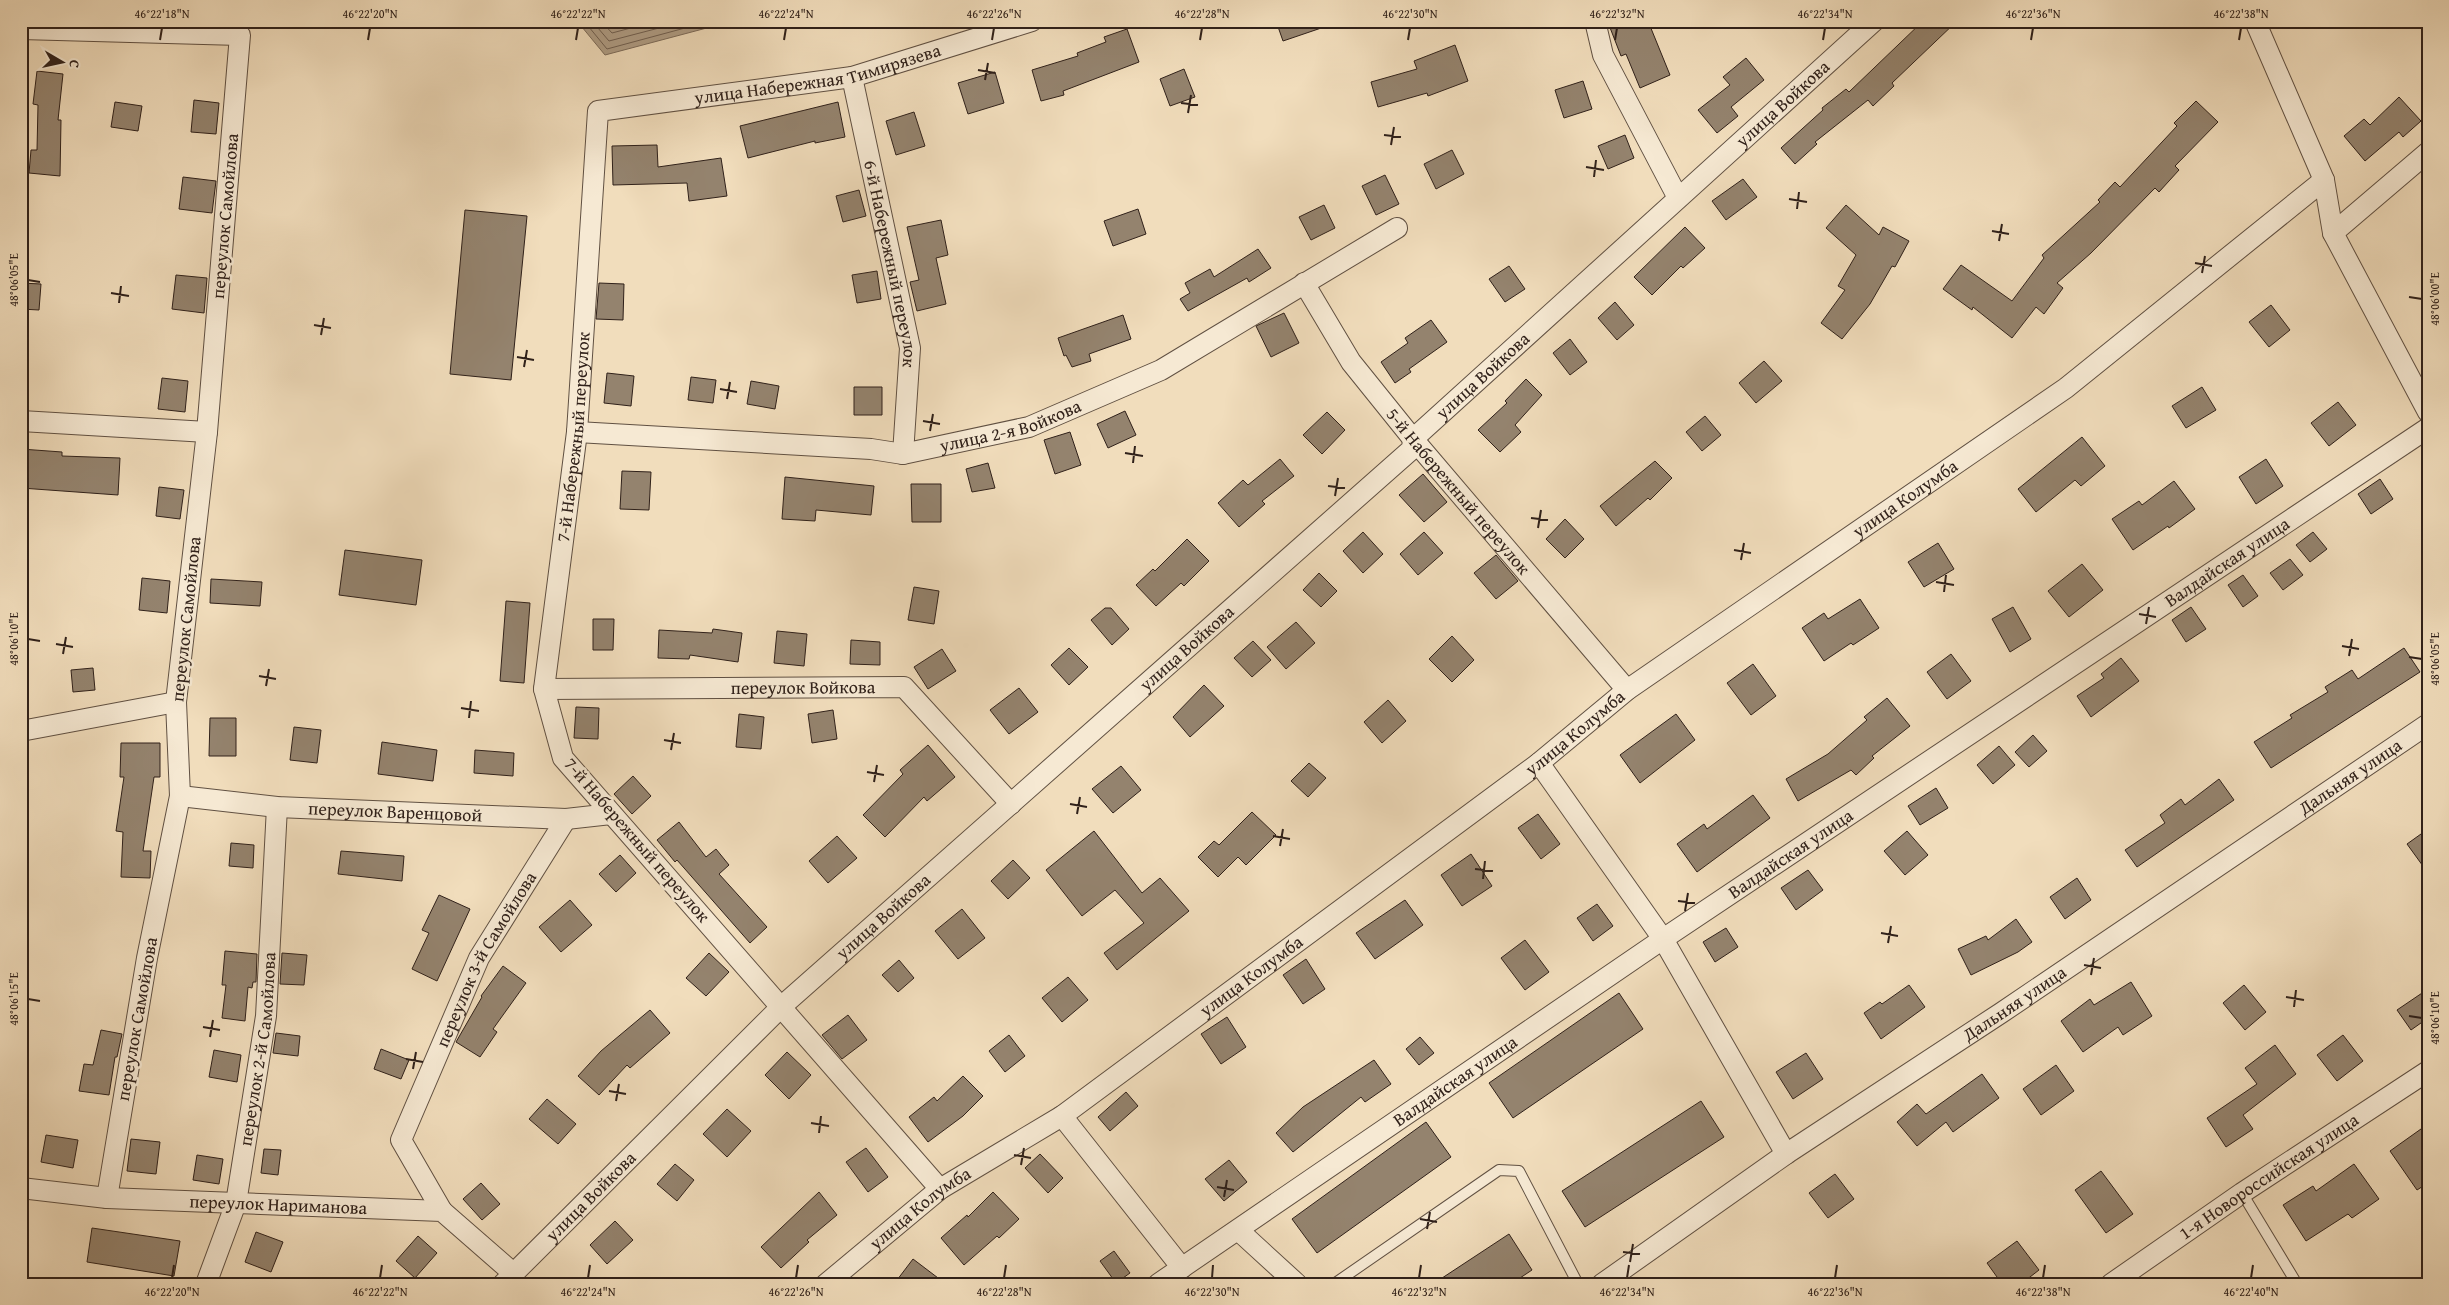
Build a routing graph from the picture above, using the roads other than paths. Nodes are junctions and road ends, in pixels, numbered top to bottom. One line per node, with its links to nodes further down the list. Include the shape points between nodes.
1 (1032, 21): 6 (street, улица Набережная Тимирязева)
2 (1595, 21): 10 (street, via 1603,55)
3 (1874, 21): 10 (street, улица Войкова)
4 (2255, 21): 9 (street)
5 (21, 29): 17 (street, переулок Самойлова, via 240,35)
6 (852, 77): 7 (street, улица Набережная Тимирязева); 20 (street, 6-й Набережный переулок, via 910,348)
7 (598, 111): 18 (street, 7-й Набережный переулок)
8 (2428, 152): 12 (street)
9 (2324, 180): 12 (street); 22 (street, улица Колумба, via 2066,388)
10 (1678, 198): 19 (street, улица Войкова)
11 (1397, 228): 13 (street, улица 2-я Войкова)
12 (2333, 233): 14 (street)
13 (1304, 283): 19 (street, 5-й Набережный переулок, via 1351,362); 20 (street, улица 2-я Войкова, via 1161,370 1029,427)
14 (2428, 412)
15 (21, 421): 17 (street)
16 (2428, 428): 32 (street, Валдайская улица)
17 (207, 432): 23 (street, переулок Самойлова)
18 (577, 432): 20 (street, улица 2-я Войкова); 21 (street, 7-й Набережный переулок)
19 (1413, 439): 22 (street, 5-й Набережный переулок); 28 (street, улица Войкова, via 1412,449)
20 (903, 454)
21 (544, 689): 28 (street, переулок Войкова, via 904,687); 30 (street, 7-й Набережный переулок, via 563,758)
22 (1627, 690): 26 (street, улица Колумба)
23 (176, 702): 25 (street); 27 (street, переулок Самойлова)
24 (2428, 724): 36 (street, Дальняя улица, via 2000,1014)
25 (21, 731)
26 (1539, 764): 32 (street); 35 (street, улица Колумба)
27 (180, 796): 29 (street, переулок Варенцовой); 40 (street, переулок Самойлова, via 147,958)
28 (1011, 804): 33 (street, улица Войкова)
29 (277, 807): 31 (street, переулок Варенцовой); 41 (street, переулок 2-й Самойлова, via 266,1016)
30 (611, 814): 31 (street, переулок Варенцовой); 33 (street, 7-й Набережный переулок)
31 (566, 819): 42 (street, переулок 3-й Самойлова, via 479,958 401,1140)
32 (1663, 939): 36 (street); 43 (street, Валдайская улица)
33 (782, 1006): 38 (street, 7-й Набережный переулок); 45 (street, улица Войкова)
34 (2428, 1071): 39 (street, 1-я Новороссийская улица)
35 (1062, 1116): 38 (street, улица Колумба); 44 (street)
36 (1786, 1154): 52 (street, Дальняя улица)
37 (21, 1188): 40 (street, переулок Нариманова)
38 (940, 1189): 47 (street, улица Колумба)
39 (2242, 1193): 53 (street, 1-я Новороссийская улица); 54 (lane)
40 (106, 1198): 41 (street, переулок Нариманова)
41 (236, 1203): 42 (street, переулок Нариманова); 46 (street, переулок 2-й Самойлова)
42 (442, 1211): 45 (street)
43 (1238, 1230): 44 (street, Валдайская улица); 49 (street)
44 (1182, 1268): 48 (street, Валдайская улица)
45 (508, 1278)
46 (206, 1284)
47 (826, 1284)
48 (1158, 1284)
49 (1297, 1284)
50 (1334, 1284): 51 (lane, via 1499,1170 1519,1170)
51 (1578, 1284)
52 (1602, 1284)
53 (2111, 1284)
54 (2297, 1284)

